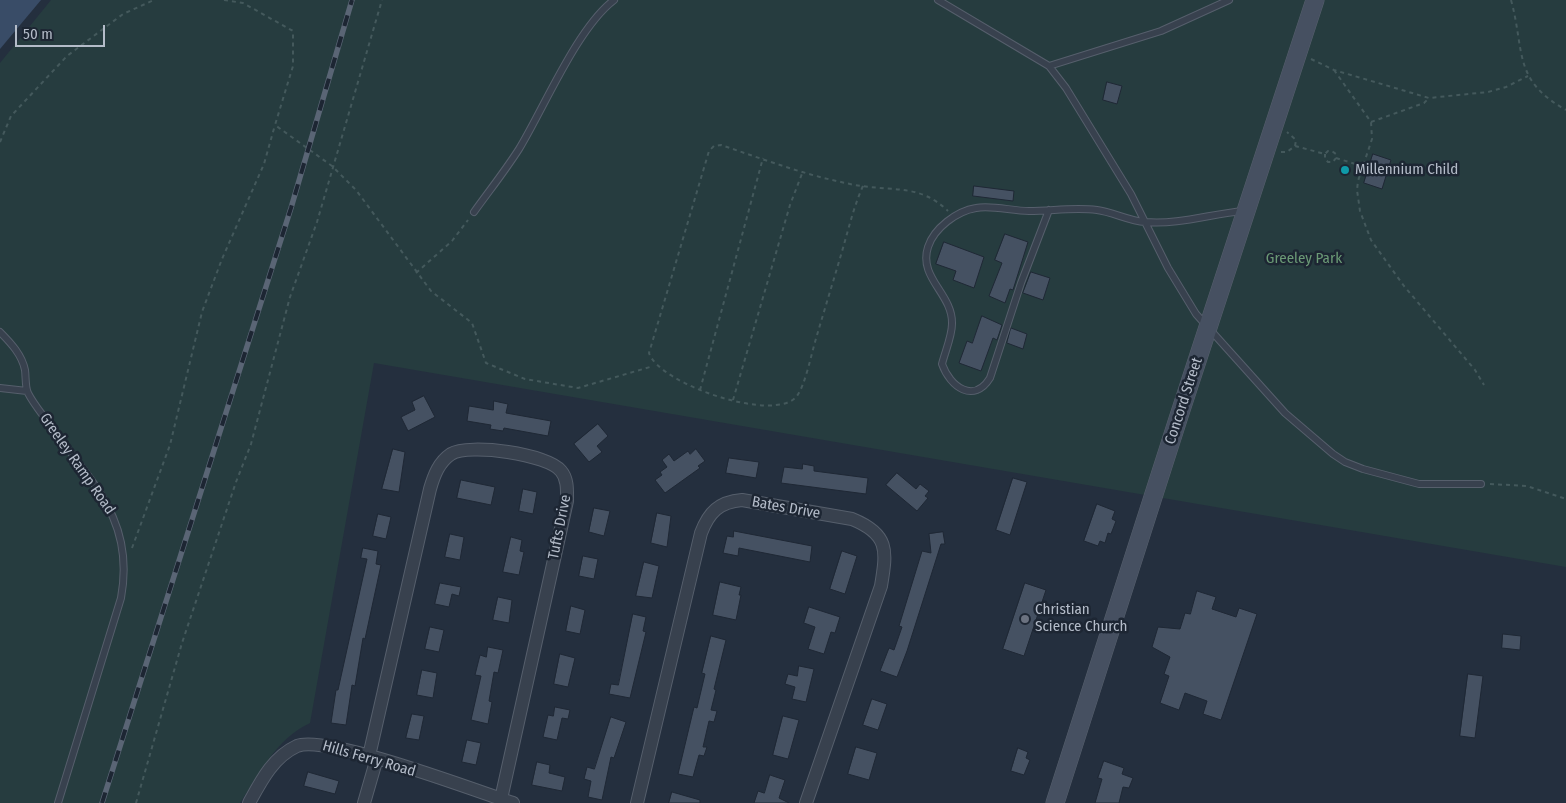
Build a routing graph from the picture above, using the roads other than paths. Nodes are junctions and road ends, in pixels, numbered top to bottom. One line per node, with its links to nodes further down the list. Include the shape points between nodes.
1 (614, 0): 8 (lane, via 598,15 582,38 519,149)
2 (938, 0): 5 (lane)
3 (1229, 0): 5 (lane, via 1161,31)
4 (1315, 0): 7 (main road, Concord Street)
5 (1049, 66): 9 (lane, via 1097,138)
6 (1049, 210): 6 (lane, via 976,208 954,216 929,244 925,258 927,272 950,312 952,324 942,364 952,384 975,391 984,387 990,378); 9 (lane, via 1099,210)
7 (1247, 211): 9 (lane, via 1178,221); 10 (main road, Concord Street)
8 (474, 212)
9 (1145, 222): 10 (lane, via 1182,294)
10 (1208, 329): 14 (lane, via 1285,412 1345,462 1419,484); 22 (main road, Concord Street)
11 (0, 332): 13 (lane, Greeley Ramp Road, via 19,354)
12 (0, 388): 13 (lane)
13 (27, 391): 17 (lane, Greeley Ramp Road, via 118,524 125,566 121,598)
14 (1480, 484)
15 (373, 757): 16 (street, Hills Ferry Road); 16 (street, Tufts Drive, via 430,489 441,463 452,453 481,449 550,463 562,471 567,485 567,500); 18 (street, Hills Ferry Road, via 334,746 299,745 275,761); 19 (street, Tufts Drive)
16 (507, 802)
17 (58, 803)
18 (248, 803)
19 (364, 803)
20 (638, 803): 21 (street, Bates Drive, via 701,533 706,519 715,509 728,502 742,500 852,519 877,532 886,559 881,586)
21 (806, 803)
22 (1055, 803)

